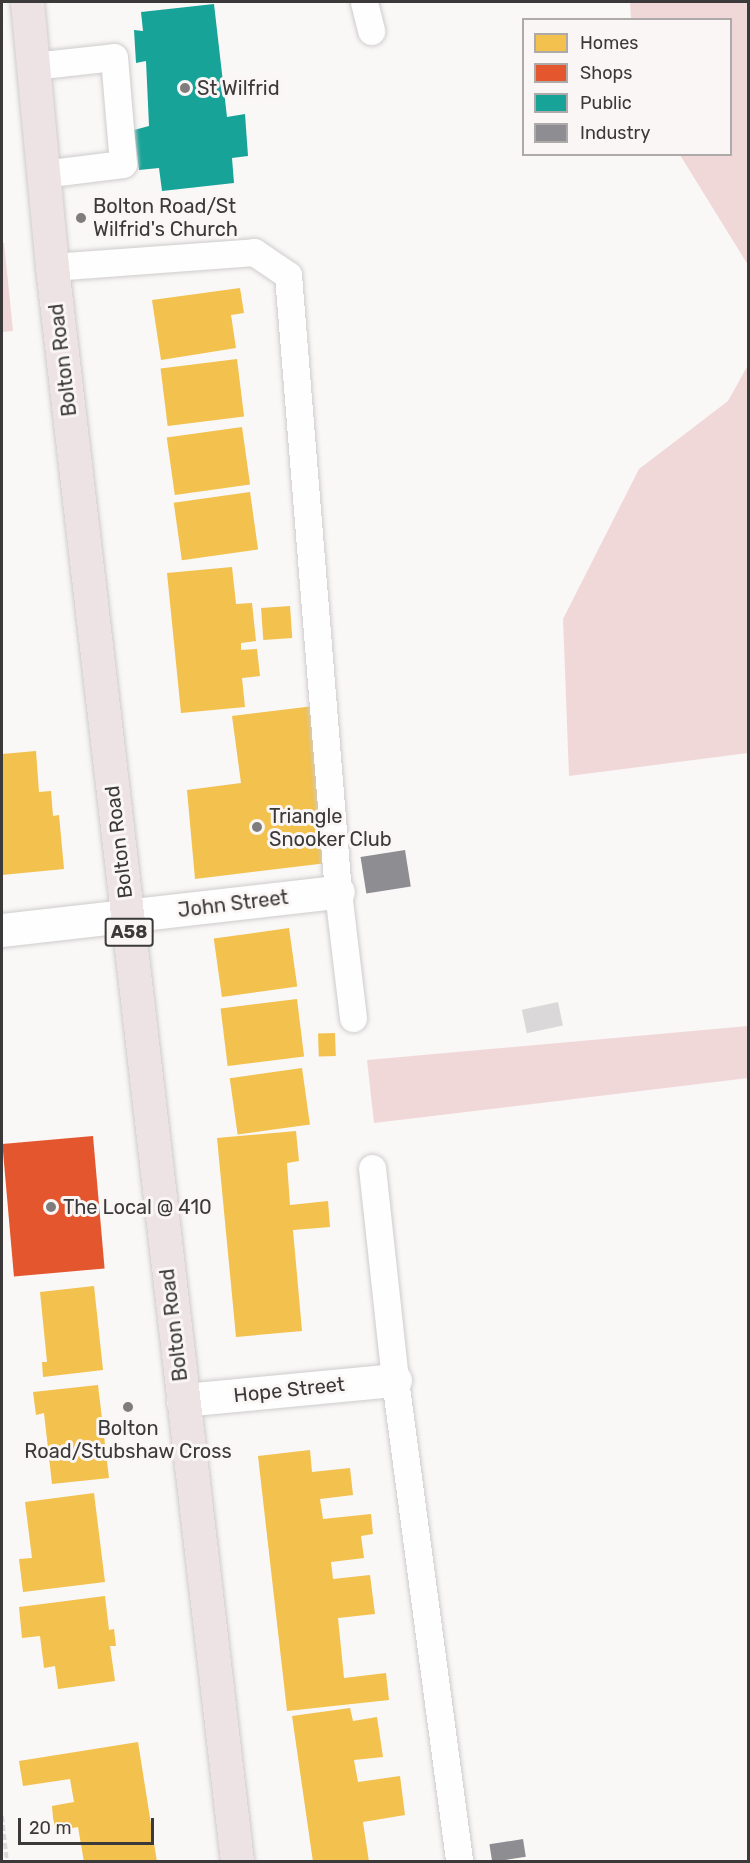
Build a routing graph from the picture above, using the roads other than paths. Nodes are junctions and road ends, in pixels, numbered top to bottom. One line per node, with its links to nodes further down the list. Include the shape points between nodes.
1 (27, 2): 4 (main road, Bolton Road / A58)
2 (364, 2): 3 (lane)
3 (370, 31)
4 (33, 66): 5 (main road, Bolton Road / A58); 5 (lane, via 114,57 123,164)
5 (43, 174): 6 (main road, Bolton Road / A58)
6 (52, 267): 7 (lane, via 254,252 288,275); 8 (main road, Bolton Road / A58)
7 (338, 892): 8 (street, John Street); 10 (lane)
8 (128, 917): 9 (street, John Street); 13 (main road, Bolton Road / A58)
9 (2, 930)
10 (353, 1018)
11 (372, 1168): 12 (lane)
12 (395, 1380): 13 (street, Hope Street); 15 (lane)
13 (183, 1400): 14 (main road, Bolton Road / A58)
14 (237, 1862)
15 (459, 1862)

